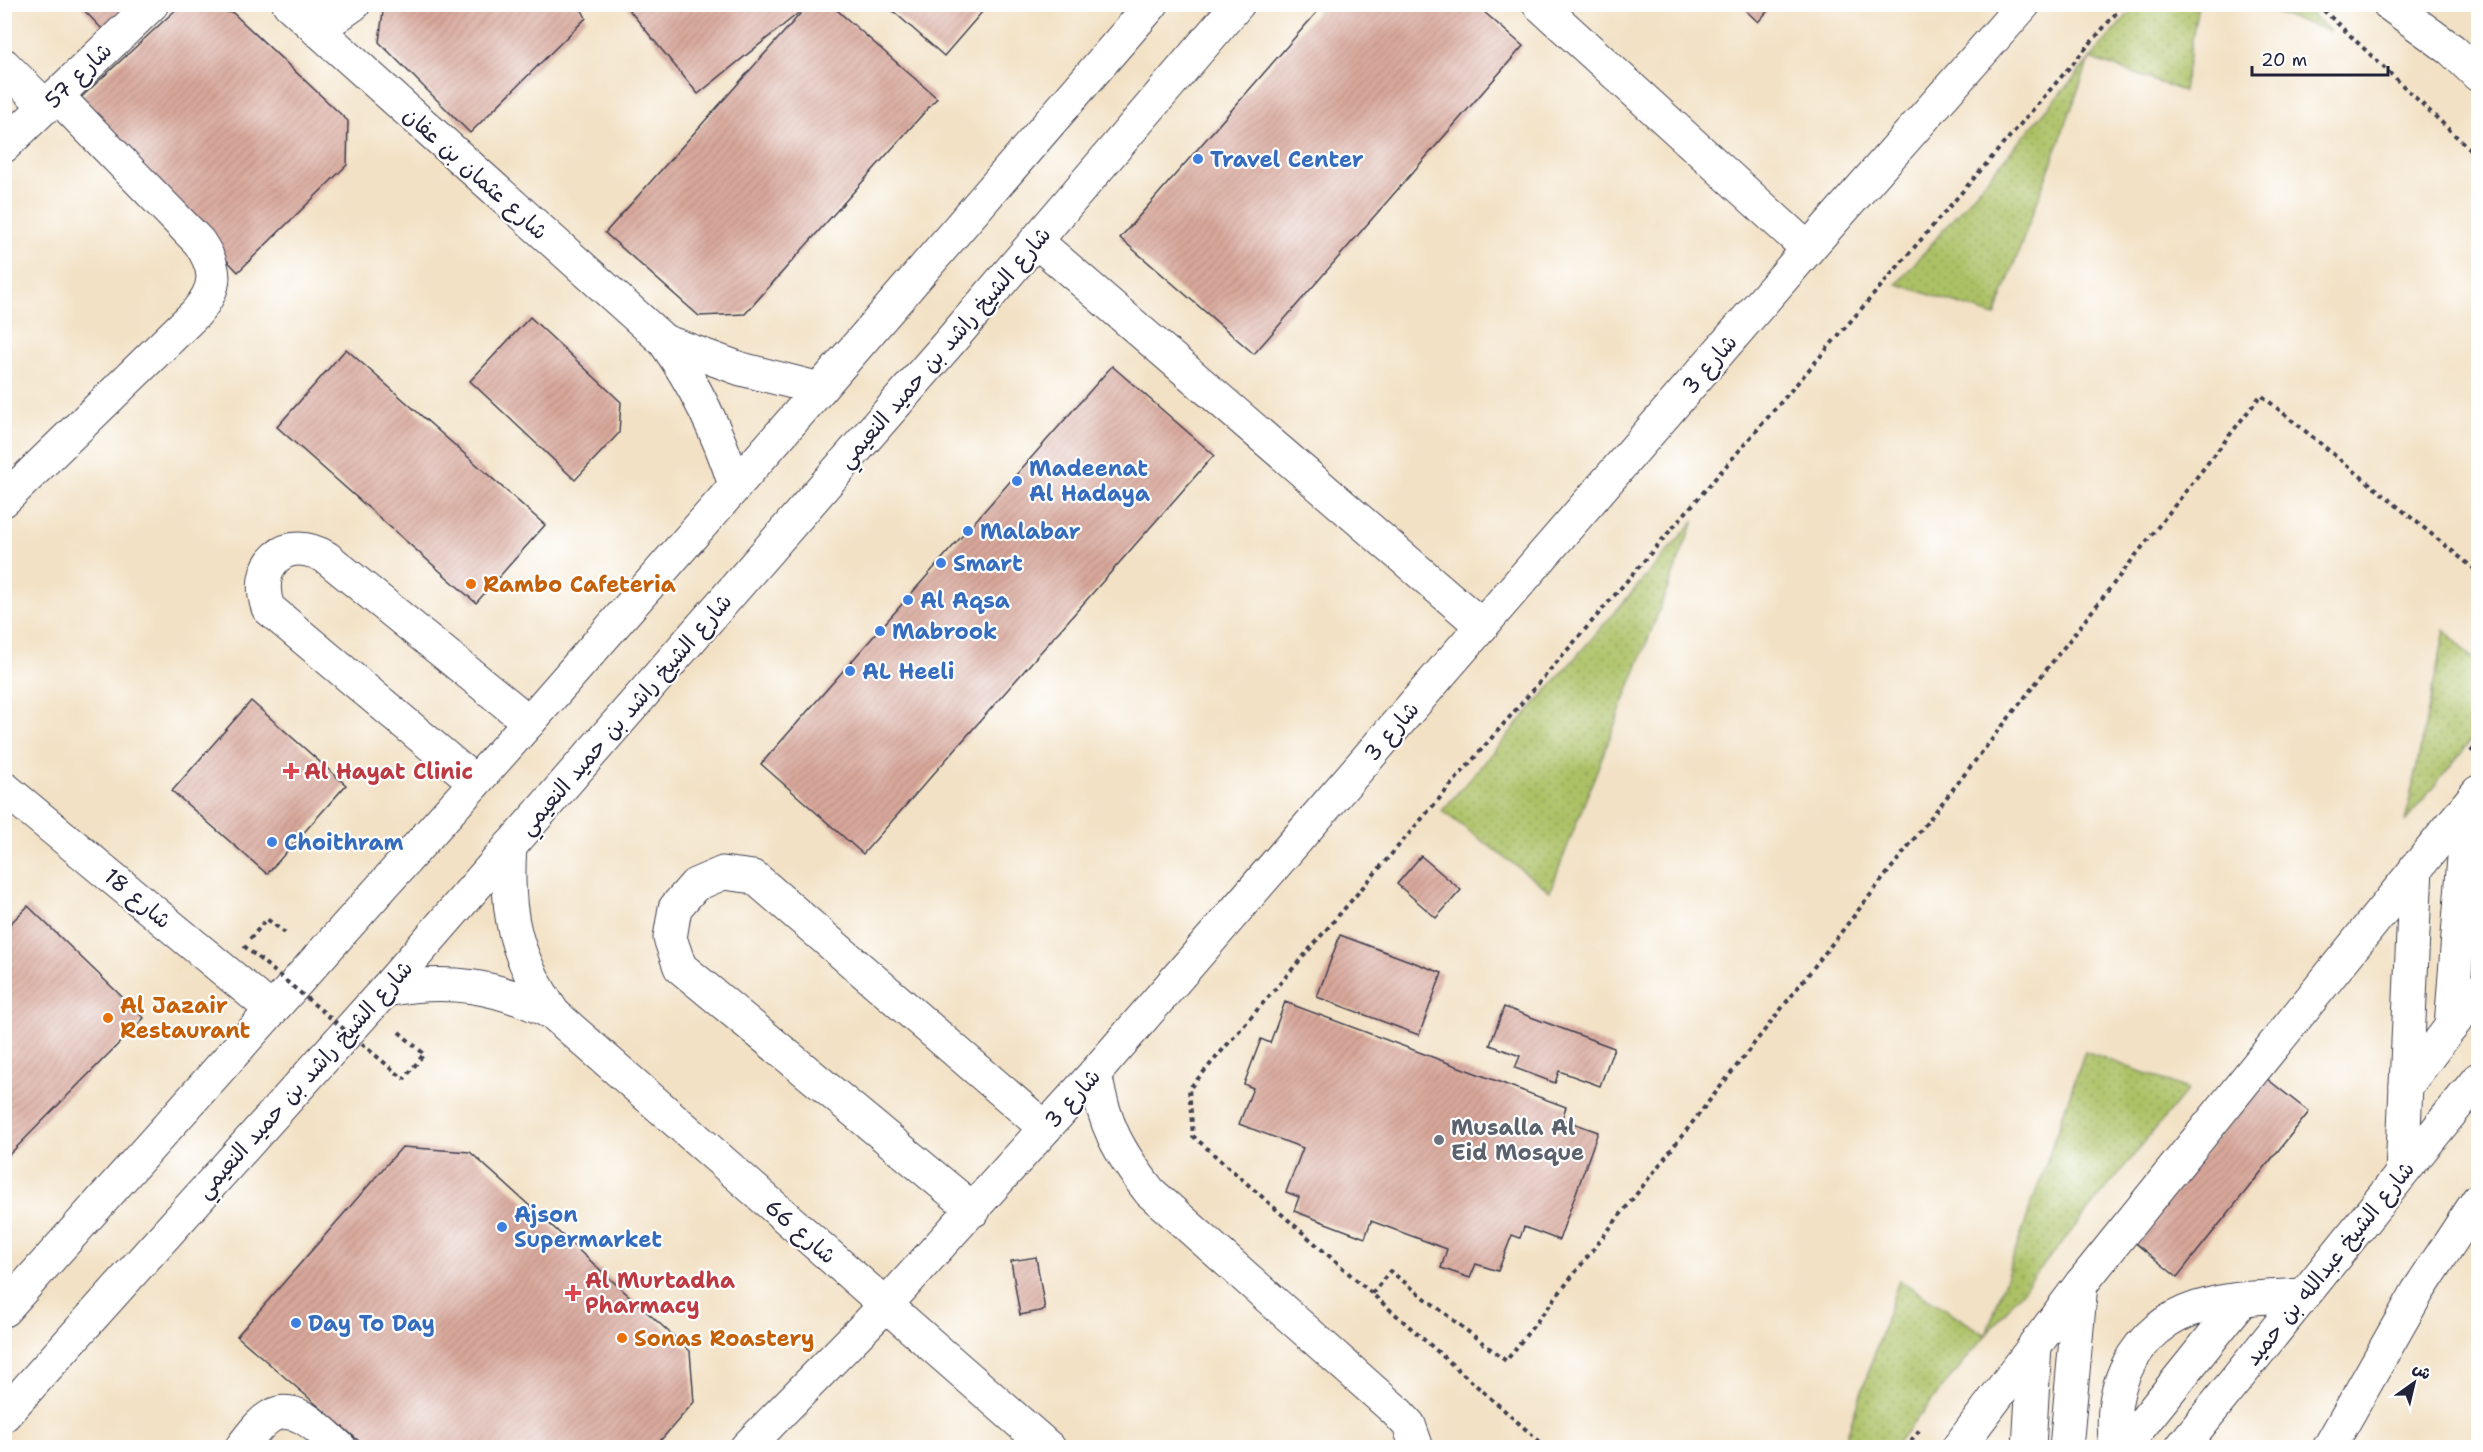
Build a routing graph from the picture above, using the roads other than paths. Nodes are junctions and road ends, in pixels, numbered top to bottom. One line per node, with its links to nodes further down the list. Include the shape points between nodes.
1 (152, 4): 14 (street, شارع 57)
2 (289, 4): 10 (street, شارع عثمان بن عفان)
3 (354, 4): 10 (street)
4 (1152, 4): 19 (street)
5 (1238, 4): 16 (street, شارع الشيخ راشد بن حميد النعيمي)
6 (1539, 4): 17 (street)
7 (2024, 4): 17 (street, شارع 3)
8 (2389, 4): 11 (street)
9 (2423, 4): 11 (street)
10 (316, 30): 18 (street, شارع عثمان بن عفان)
11 (2452, 50): 13 (street)
12 (4, 65): 14 (street)
13 (2478, 75)
14 (51, 101): 15 (street, شارع 57); 21 (street, via 199,242 210,259 214,278 209,298 196,313)
15 (4, 146)
16 (1036, 241): 22 (street); 27 (street, شارع الشيخ راشد بن حميد النعيمي)
17 (1808, 249): 22 (street, شارع 3)
18 (664, 341): 19 (street, شارع عثمان بن عفان, via 741,369); 20 (street, شارع عثمان بن عفان, via 706,410)
19 (820, 389): 20 (street)
20 (735, 485): 23 (street)
21 (4, 500)
22 (1482, 627): 34 (street, شارع 3)
23 (529, 722): 24 (street); 24 (street, via 327,558 298,548 283,552 271,562 263,576 262,592 268,608)
24 (475, 782): 31 (street)
25 (4, 788): 31 (street, شارع 18)
26 (2473, 798): 28 (street); 33 (street)
27 (510, 846): 29 (street, شارع الشيخ راشد بن حميد النعيمي); 32 (street, شارع 66, via 511,917 520,952 534,984)
28 (2416, 867): 36 (street); 41 (street)
29 (385, 990): 32 (street, شارع 66, via 442,983 471,986 518,998); 48 (street, شارع الشيخ راشد بن حميد النعيمي)
30 (2478, 991): 33 (street)
31 (271, 1009): 45 (street)
32 (554, 1014): 44 (street, شارع 66)
33 (2451, 1027): 36 (street)
34 (1095, 1073): 37 (street, شارع 3); 53 (street, via 1112,1137 1150,1192 1396,1411 1409,1425)
35 (2478, 1079): 38 (street, شارع الشيخ عبدالله بن حميد)
36 (2406, 1086): 38 (street)
37 (1045, 1128): 40 (street, شارع 3); 40 (street, via 754,877 723,873 695,885 675,908 670,938 680,967)
38 (2402, 1173): 42 (street, شارع الشيخ عبدالله بن حميد)
39 (2478, 1200): 61 (street, via 2418,1291)
40 (974, 1210): 44 (street, شارع 3)
41 (2081, 1284): 46 (street); 57 (street)
42 (2303, 1295): 43 (street); 60 (street, شارع الشيخ عبدالله بن حميد)
43 (2242, 1300): 58 (street, via 2188,1310 2147,1339 2121,1378 2115,1402); 59 (street)
44 (885, 1306): 51 (street, شارع 3); 52 (street, شارع 66)
45 (4, 1310)
46 (2036, 1344): 47 (street); 56 (street)
47 (1985, 1411): 54 (street); 55 (street)
48 (4, 1416)
49 (241, 1448): 50 (street, via 270,1416 283,1412 308,1421)
50 (340, 1448)
51 (746, 1448)
52 (1049, 1448)
53 (1417, 1448)
54 (1958, 1448)
55 (1983, 1448)
56 (2029, 1448)
57 (2066, 1448)
58 (2116, 1448)
59 (2123, 1448)
60 (2181, 1448)
61 (2329, 1448)

